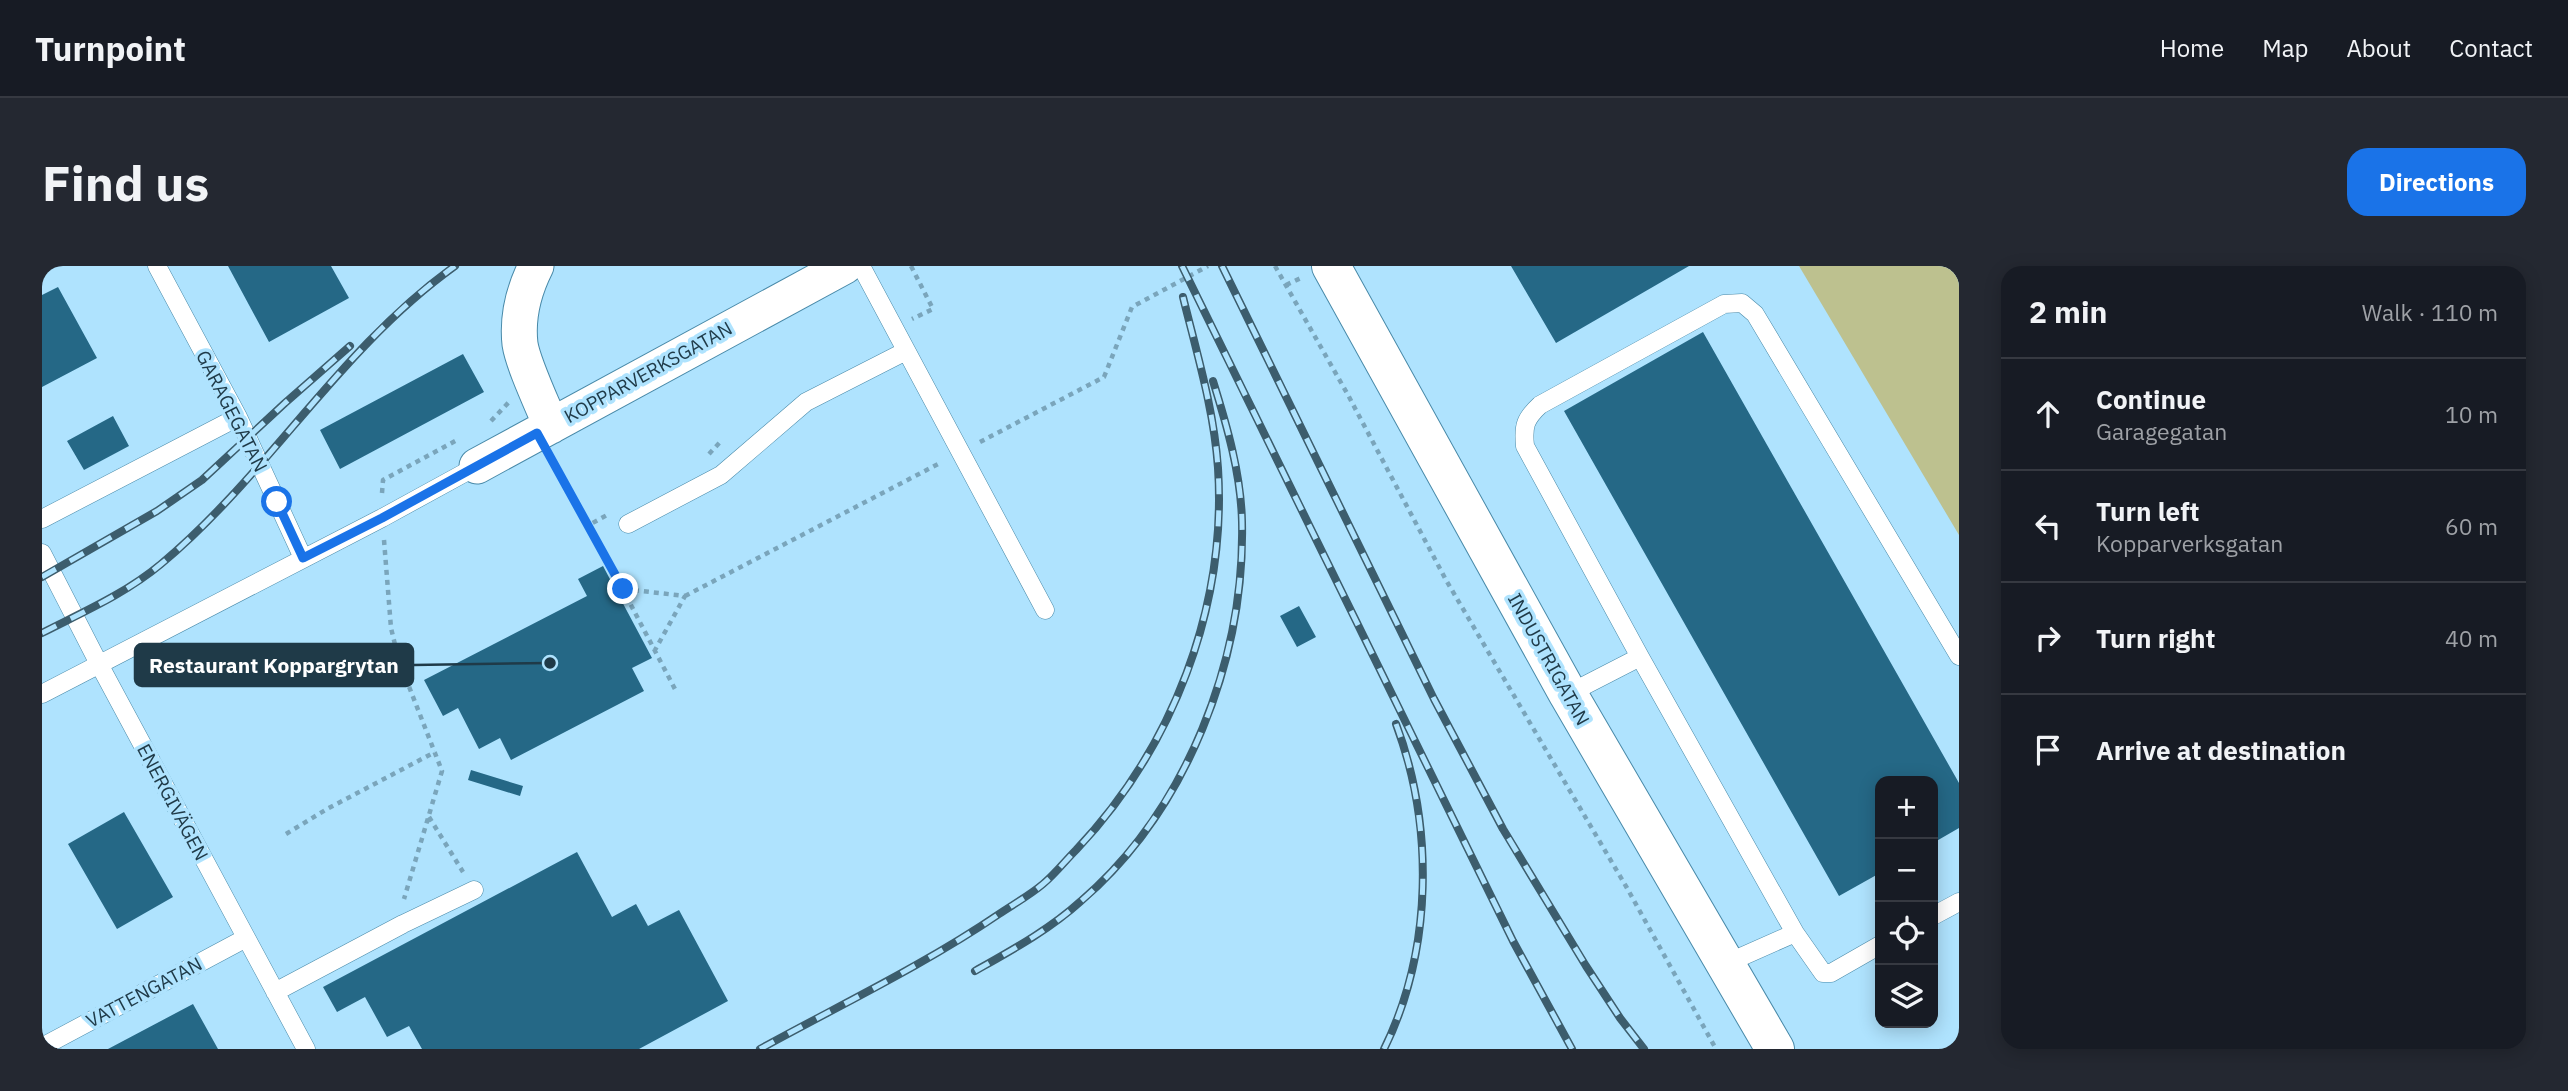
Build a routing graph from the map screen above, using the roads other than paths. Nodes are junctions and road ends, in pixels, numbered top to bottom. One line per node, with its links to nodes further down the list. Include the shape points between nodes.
1 (157, 266): 9 (lane, GARAGEGATAN)
2 (536, 266): 10 (street, via 525,288 520,346)
3 (788, 266): 7 (street)
4 (845, 266): 7 (street, KOPPARVERKSGATAN)
5 (861, 266): 8 (lane)
6 (1331, 266): 21 (street, INDUSTRIGATAN)
7 (775, 303): 10 (street, KOPPARVERKSGATAN)
8 (906, 351): 13 (lane, via 806,402 721,475); 16 (lane)
9 (238, 417): 12 (lane); 15 (lane, GARAGEGATAN)
10 (544, 429): 11 (street, KOPPARVERKSGATAN)
11 (472, 451): 15 (lane, KOPPARVERKSGATAN, via 382,518)
12 (42, 519)
13 (628, 524)
14 (42, 553): 19 (lane, ENERGIVÄGEN)
15 (303, 558): 19 (lane, KOPPARVERKSGATAN)
16 (1045, 610)
17 (1959, 656): 18 (lane, via 1755,314 1742,303 1724,304 1540,405 1524,428 1525,446)
18 (1640, 657): 21 (lane); 25 (lane)
19 (99, 664): 20 (lane, KOPPARVERKSGATAN); 26 (lane, ENERGIVÄGEN)
20 (42, 694)
21 (1568, 694): 28 (street, INDUSTRIGATAN)
22 (474, 890): 29 (lane)
23 (1959, 902): 24 (lane)
24 (1938, 913)
25 (1795, 933): 27 (lane, via 1823,974); 28 (lane)
26 (246, 938): 29 (lane, ENERGIVÄGEN); 30 (lane, VATTENGATAN)
27 (1875, 948)
28 (1725, 964): 32 (street, INDUSTRIGATAN)
29 (275, 992): 31 (lane, ENERGIVÄGEN)
30 (42, 1047)
31 (306, 1049)
32 (1774, 1049)

